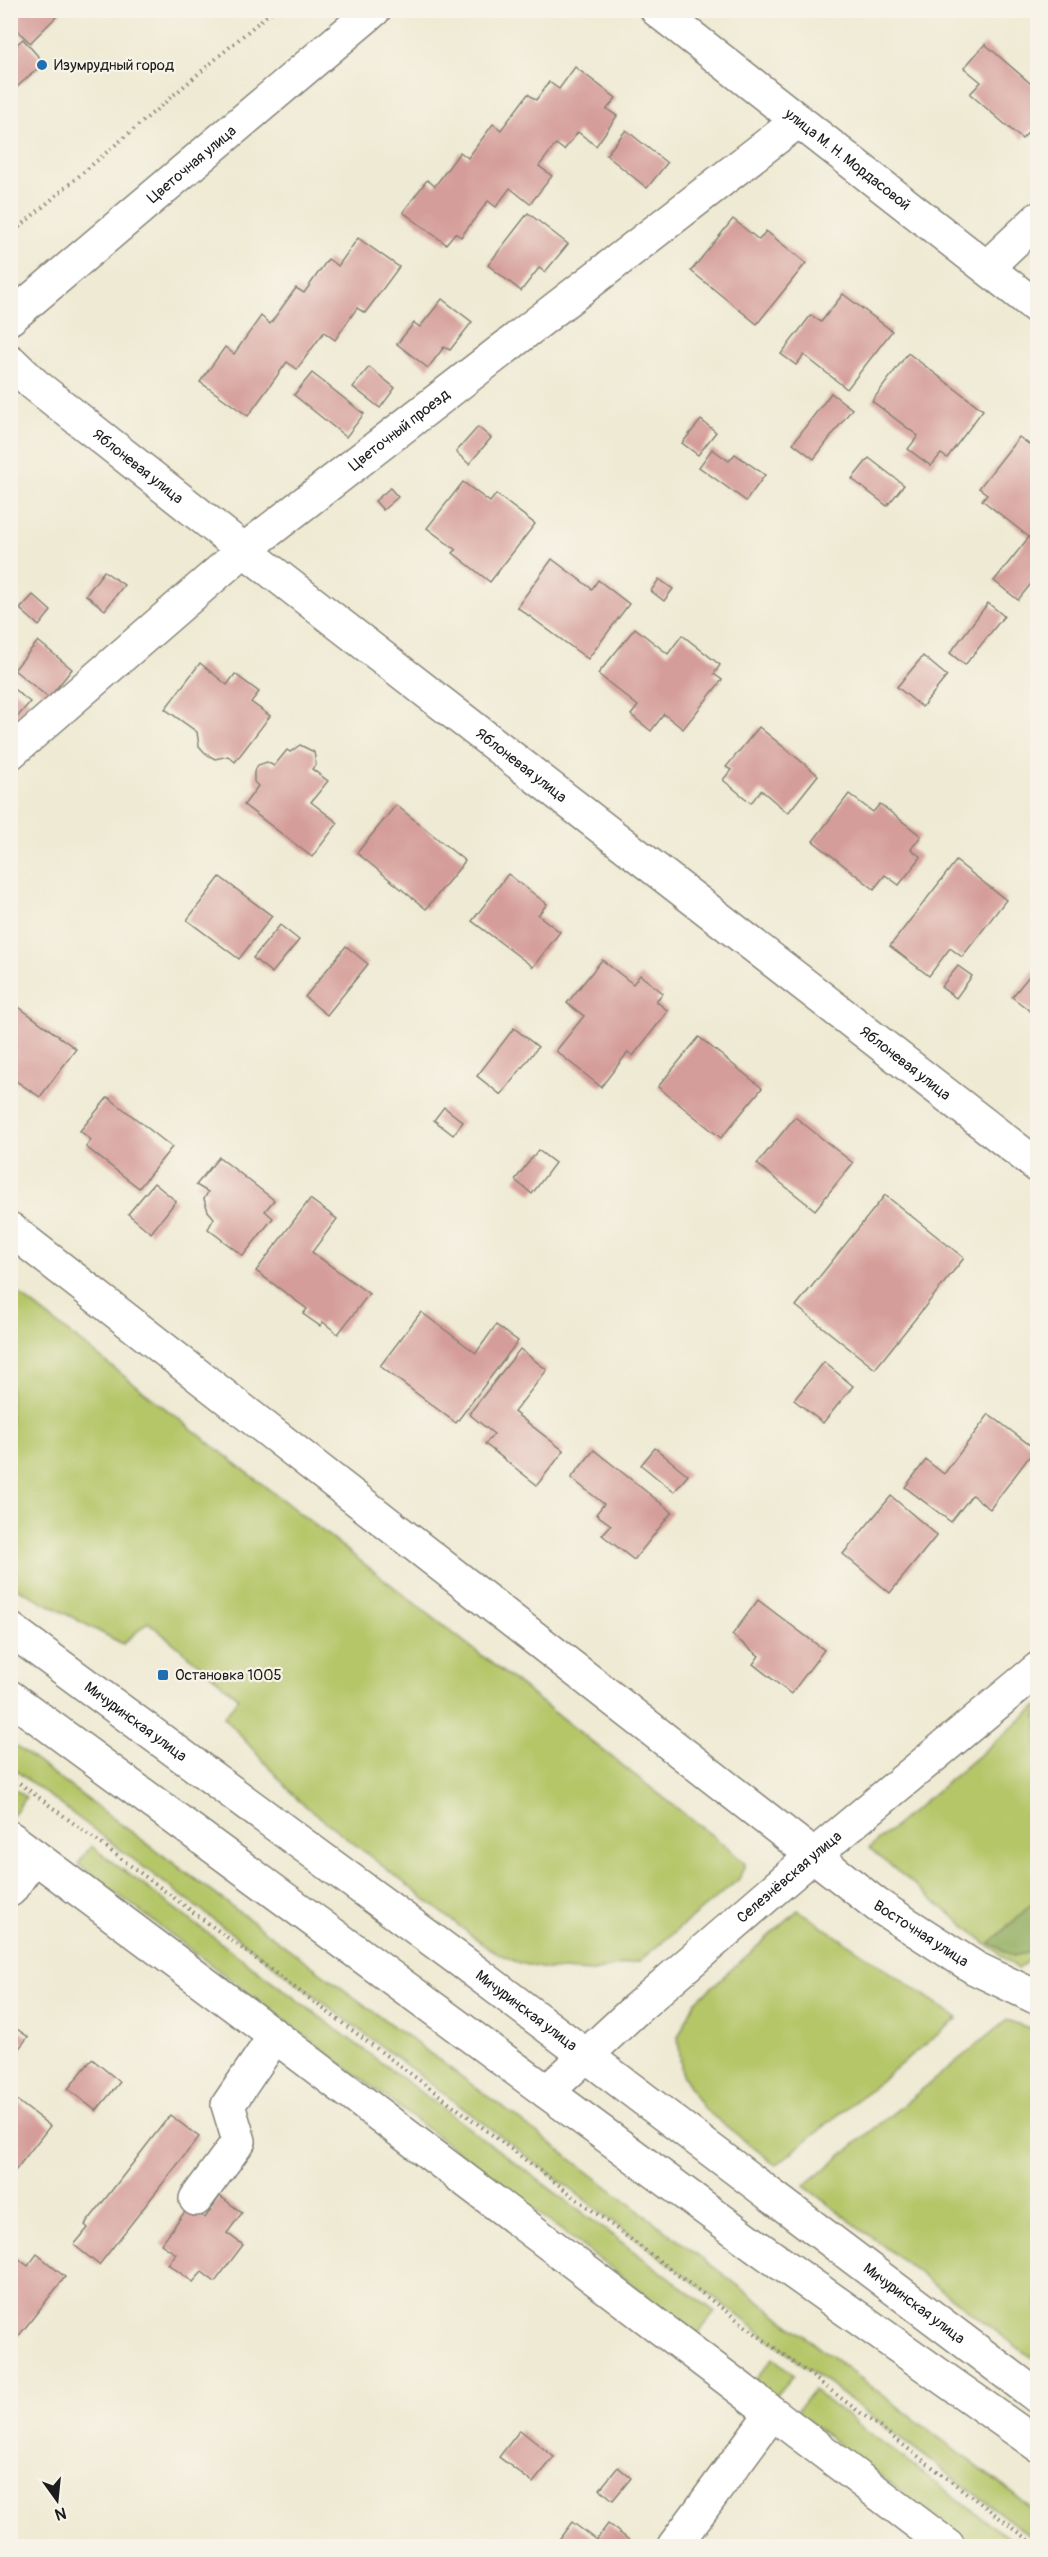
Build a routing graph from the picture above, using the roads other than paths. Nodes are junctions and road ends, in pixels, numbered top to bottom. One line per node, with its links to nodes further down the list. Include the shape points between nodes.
1 (374, 10): 7 (street, Цветочная улица)
2 (657, 10): 3 (street, улица М. Н. Мордасовой)
3 (798, 121): 5 (street, улица М. Н. Мордасовой); 9 (street, Цветочный проезд)
4 (1038, 219): 5 (street)
5 (987, 267): 6 (street, улица М. Н. Мордасовой)
6 (1038, 308)
7 (10, 318)
8 (10, 361): 9 (street, Яблоневая улица)
9 (244, 550): 10 (street, Цветочный проезд); 11 (street, Яблоневая улица)
10 (10, 753)
11 (1038, 1166)
12 (10, 1229): 17 (street, Восточная улица)
13 (10, 1629): 21 (street, Мичуринская улица)
14 (1038, 1669): 17 (street, Селезнёвская улица)
15 (10, 1697): 22 (street)
16 (22, 1847): 18 (street); 20 (street)
17 (814, 1855): 19 (street, Восточная улица, via 877,1905 975,1968); 21 (street, Селезнёвская улица)
18 (10, 1890)
19 (1031, 1987)
20 (275, 2036): 23 (street, via 228,2105 239,2141); 25 (street)
21 (584, 2056): 22 (street, Селезнёвская улица); 24 (street, Мичуринская улица)
22 (547, 2092): 26 (street)
23 (196, 2199)
24 (1038, 2397)
25 (772, 2412): 27 (street); 28 (street)
26 (1038, 2445)
27 (674, 2547)
28 (948, 2547)

